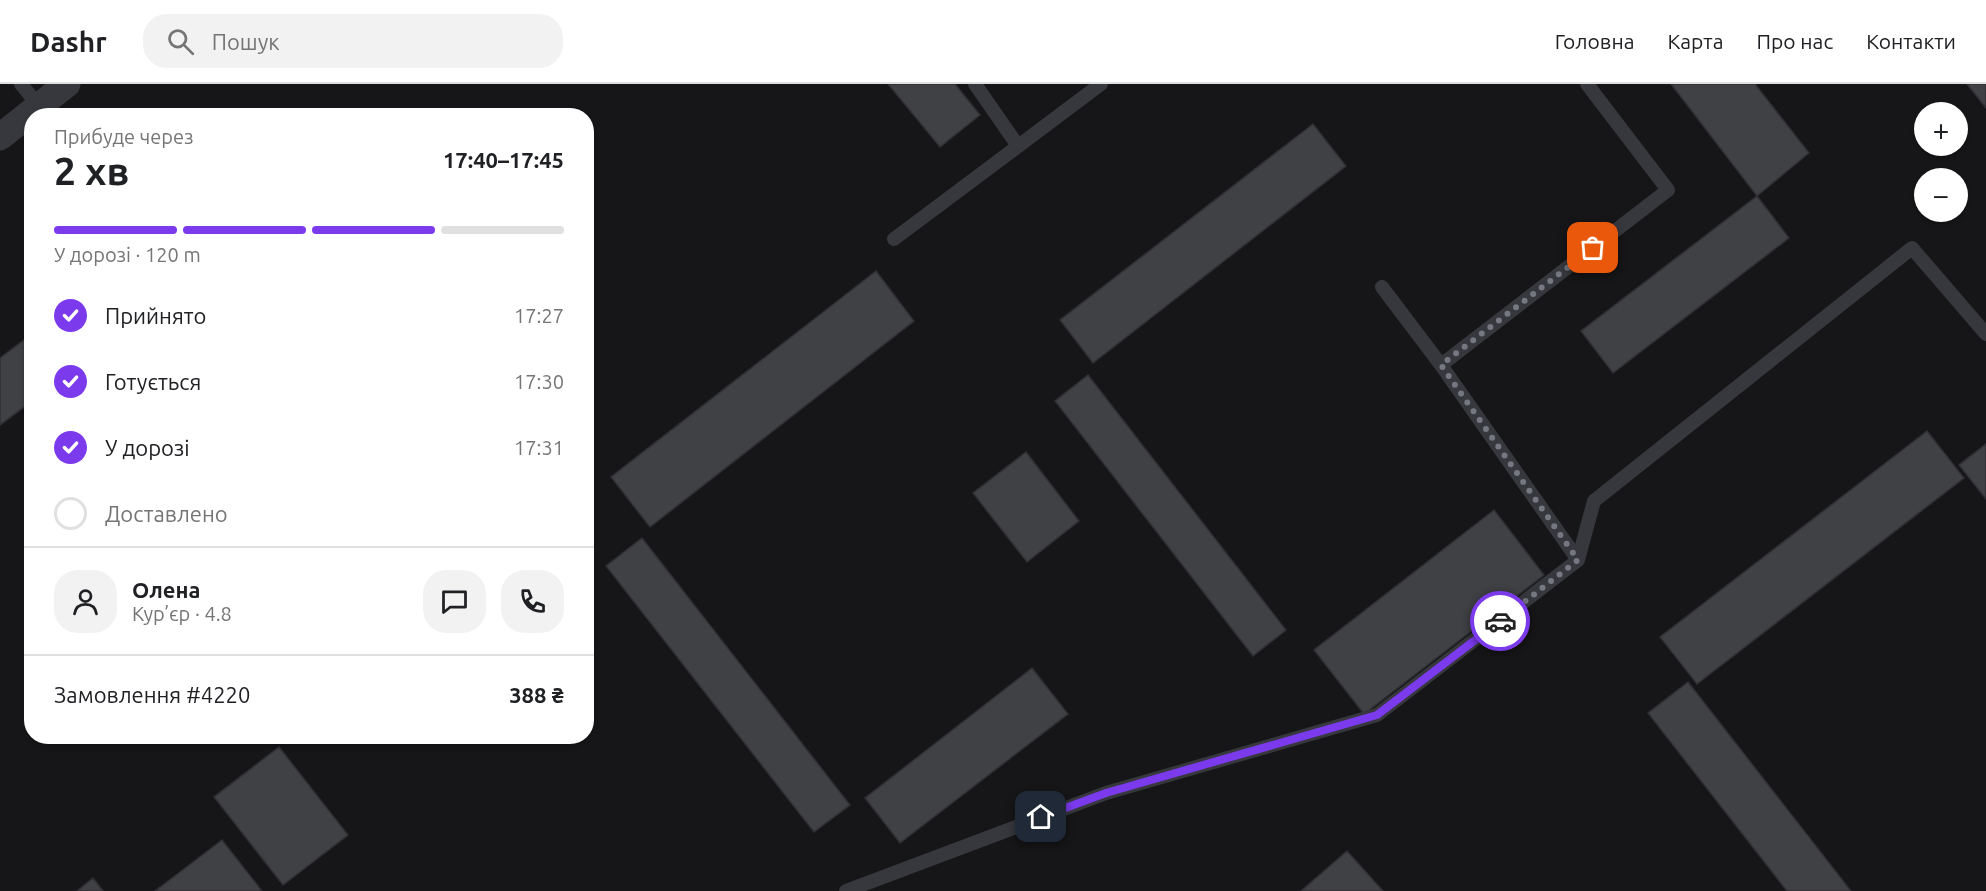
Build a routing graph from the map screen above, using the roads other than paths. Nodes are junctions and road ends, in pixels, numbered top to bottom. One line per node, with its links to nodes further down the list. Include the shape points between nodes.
1 (21, 84): 6 (lane)
2 (67, 84): 6 (street)
3 (975, 84): 10 (lane)
4 (1101, 84): 10 (lane)
5 (1587, 84): 14 (lane, via 1668,190)
6 (39, 106): 7 (street)
7 (36, 108)
8 (24, 118): 9 (street)
9 (0, 137)
10 (1018, 146): 11 (lane)
11 (894, 239)
12 (1382, 287): 14 (lane)
13 (1986, 334): 15 (lane, via 1912,248 1594,501)
14 (1441, 365): 15 (lane)
15 (1578, 560): 16 (lane, via 1377,715 1106,793)
16 (846, 891)

